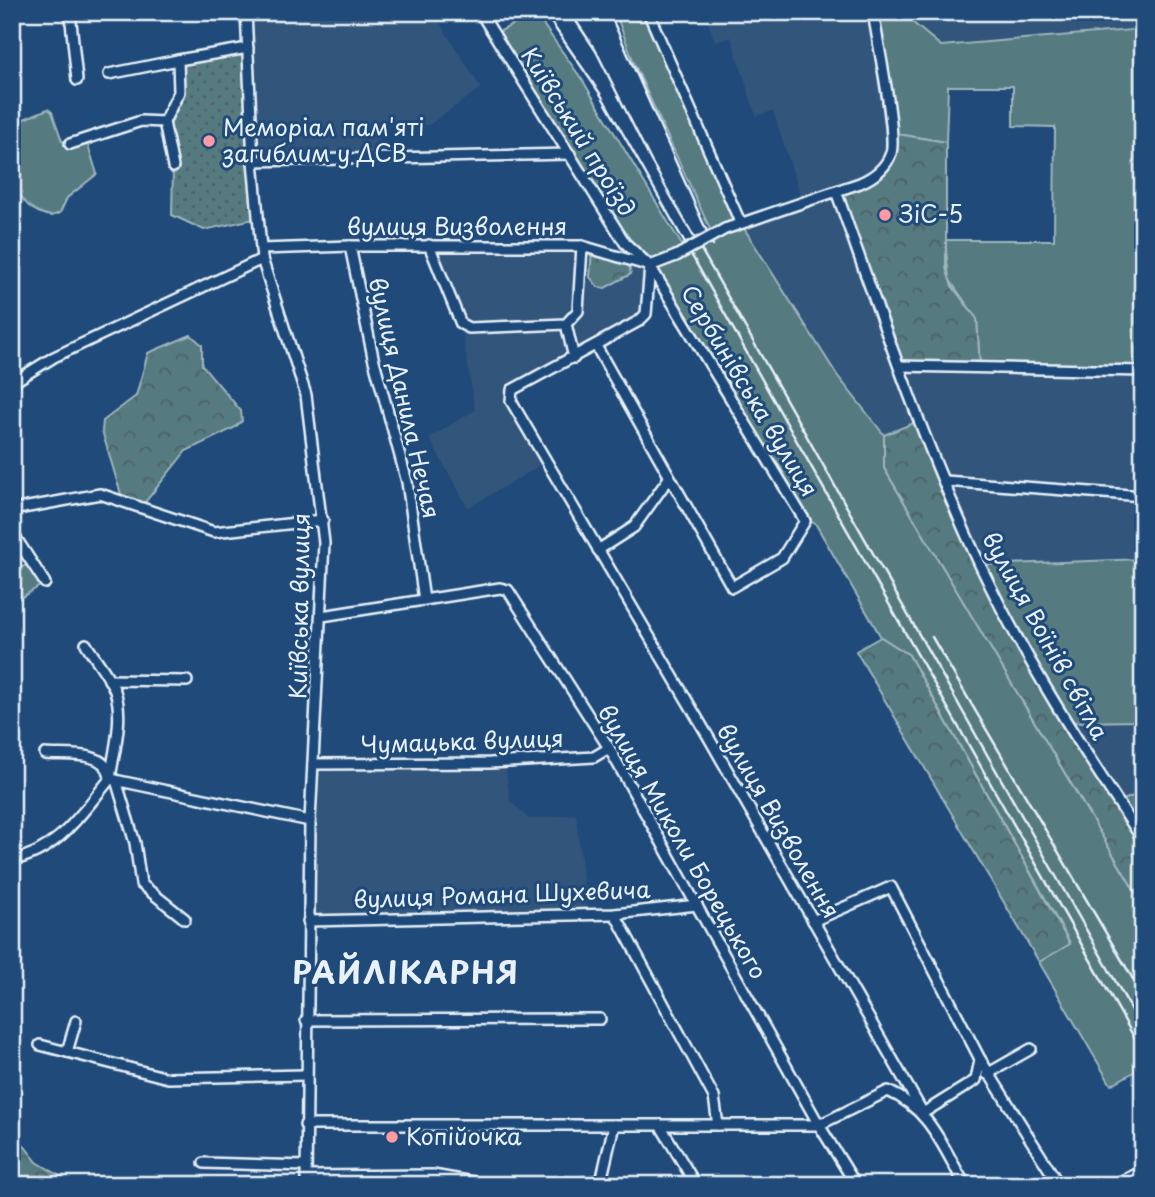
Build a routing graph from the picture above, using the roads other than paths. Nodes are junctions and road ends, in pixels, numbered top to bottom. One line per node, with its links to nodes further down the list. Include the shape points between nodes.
1 (70, 12): 9 (street)
2 (246, 12): 6 (street, Київська вулиця)
3 (480, 12): 12 (street, Київський проїзд)
4 (648, 12): 16 (street)
5 (873, 12): 15 (street, via 892,147 875,176)
6 (248, 48): 7 (street); 13 (street, Київська вулиця)
7 (178, 60): 8 (street); 10 (street, via 179,92)
8 (109, 74)
9 (76, 80)
10 (164, 122): 11 (street, via 141,121); 14 (street)
11 (70, 144)
12 (570, 154): 13 (street); 21 (street, Київський проїзд, via 625,243)
13 (253, 161): 20 (street, Київська вулиця)
14 (173, 167)
15 (836, 191): 16 (street); 25 (street, вулиця Воїнів світла)
16 (740, 222): 21 (street, bridge)
17 (429, 245): 18 (street, вулиця Визволення); 19 (street, вулиця Визволення); 22 (street, via 461,324 469,328)
18 (350, 246): 20 (street, вулиця Визволення); 36 (street, вулиця Данила Нечая, via 373,357 407,482)
19 (582, 246): 21 (street, вулиця Визволення); 22 (street, via 578,311)
20 (261, 254): 27 (street, via 54,357); 32 (street, Київська вулиця, via 306,395)
21 (650, 266): 23 (street, вулиця Визволення, via 646,314); 28 (street, Сербинівська вулиця, via 805,522 782,558 732,587)
22 (566, 324): 24 (street)
23 (596, 346): 24 (street, вулиця Визволення); 28 (street)
24 (574, 358): 34 (street, вулиця Визволення, via 509,395)
25 (899, 366): 26 (street); 29 (street, вулиця Воїнів світла)
26 (1143, 371)
27 (12, 383)
28 (669, 478): 34 (street, via 634,527)
29 (945, 481): 30 (street); 46 (street, вулиця Воїнів світла, via 991,587)
30 (1143, 496)
31 (12, 510): 32 (street, via 100,494 214,532)
32 (323, 520): 37 (street, Київська вулиця)
33 (12, 532): 35 (street)
34 (598, 550): 51 (street, вулиця Визволення)
35 (45, 583)
36 (424, 600): 37 (street); 41 (street, вулиця Миколи Борецького, via 508,590)
37 (322, 616): 43 (street, Київська вулиця)
38 (86, 644): 39 (street)
39 (108, 680): 40 (street); 44 (street, via 118,714)
40 (187, 681)
41 (609, 748): 43 (street, Чумацька вулиця, via 594,757 497,763); 48 (street, вулиця Миколи Борецького)
42 (45, 754): 44 (street, via 99,758)
43 (313, 764): 45 (street, Київська вулиця)
44 (113, 779): 45 (street); 47 (street, via 50,846); 50 (street, via 135,842 140,882)
45 (310, 821): 52 (street, Київська вулиця)
46 (1143, 840)
47 (12, 860)
48 (697, 905): 49 (street, вулиця Романа Шухевича); 68 (street, вулиця Миколи Борецького)
49 (615, 914): 52 (street, вулиця Романа Шухевича); 67 (street, via 714,1097)
50 (185, 919)
51 (813, 920): 59 (street, via 891,887); 63 (street, вулиця Визволення)
52 (308, 921): 54 (street, Київська вулиця)
53 (600, 1019): 54 (street)
54 (306, 1020): 61 (street, Київська вулиця)
55 (76, 1021): 58 (street)
56 (40, 1045): 58 (street)
57 (1031, 1049): 60 (street)
58 (67, 1052): 61 (street, via 168,1078)
59 (980, 1059): 60 (street); 62 (street)
60 (989, 1073): 62 (street); 77 (street)
61 (306, 1075): 64 (street, Київська вулиця)
62 (976, 1080): 63 (street)
63 (923, 1112): 68 (street, via 888,1091); 76 (street)
64 (305, 1125): 65 (street); 71 (street, Київська вулиця)
65 (614, 1125): 66 (street); 73 (street, via 601,1177)
66 (660, 1125): 67 (street); 74 (street)
67 (718, 1125): 68 (street)
68 (819, 1125): 75 (street, вулиця Миколи Борецького)
69 (204, 1163): 71 (street)
70 (1143, 1171): 78 (street)
71 (306, 1176): 72 (street, via 433,1175)
72 (489, 1185)
73 (559, 1185)
74 (696, 1185)
75 (856, 1185)
76 (965, 1185)
77 (1059, 1185)
78 (1113, 1185)

